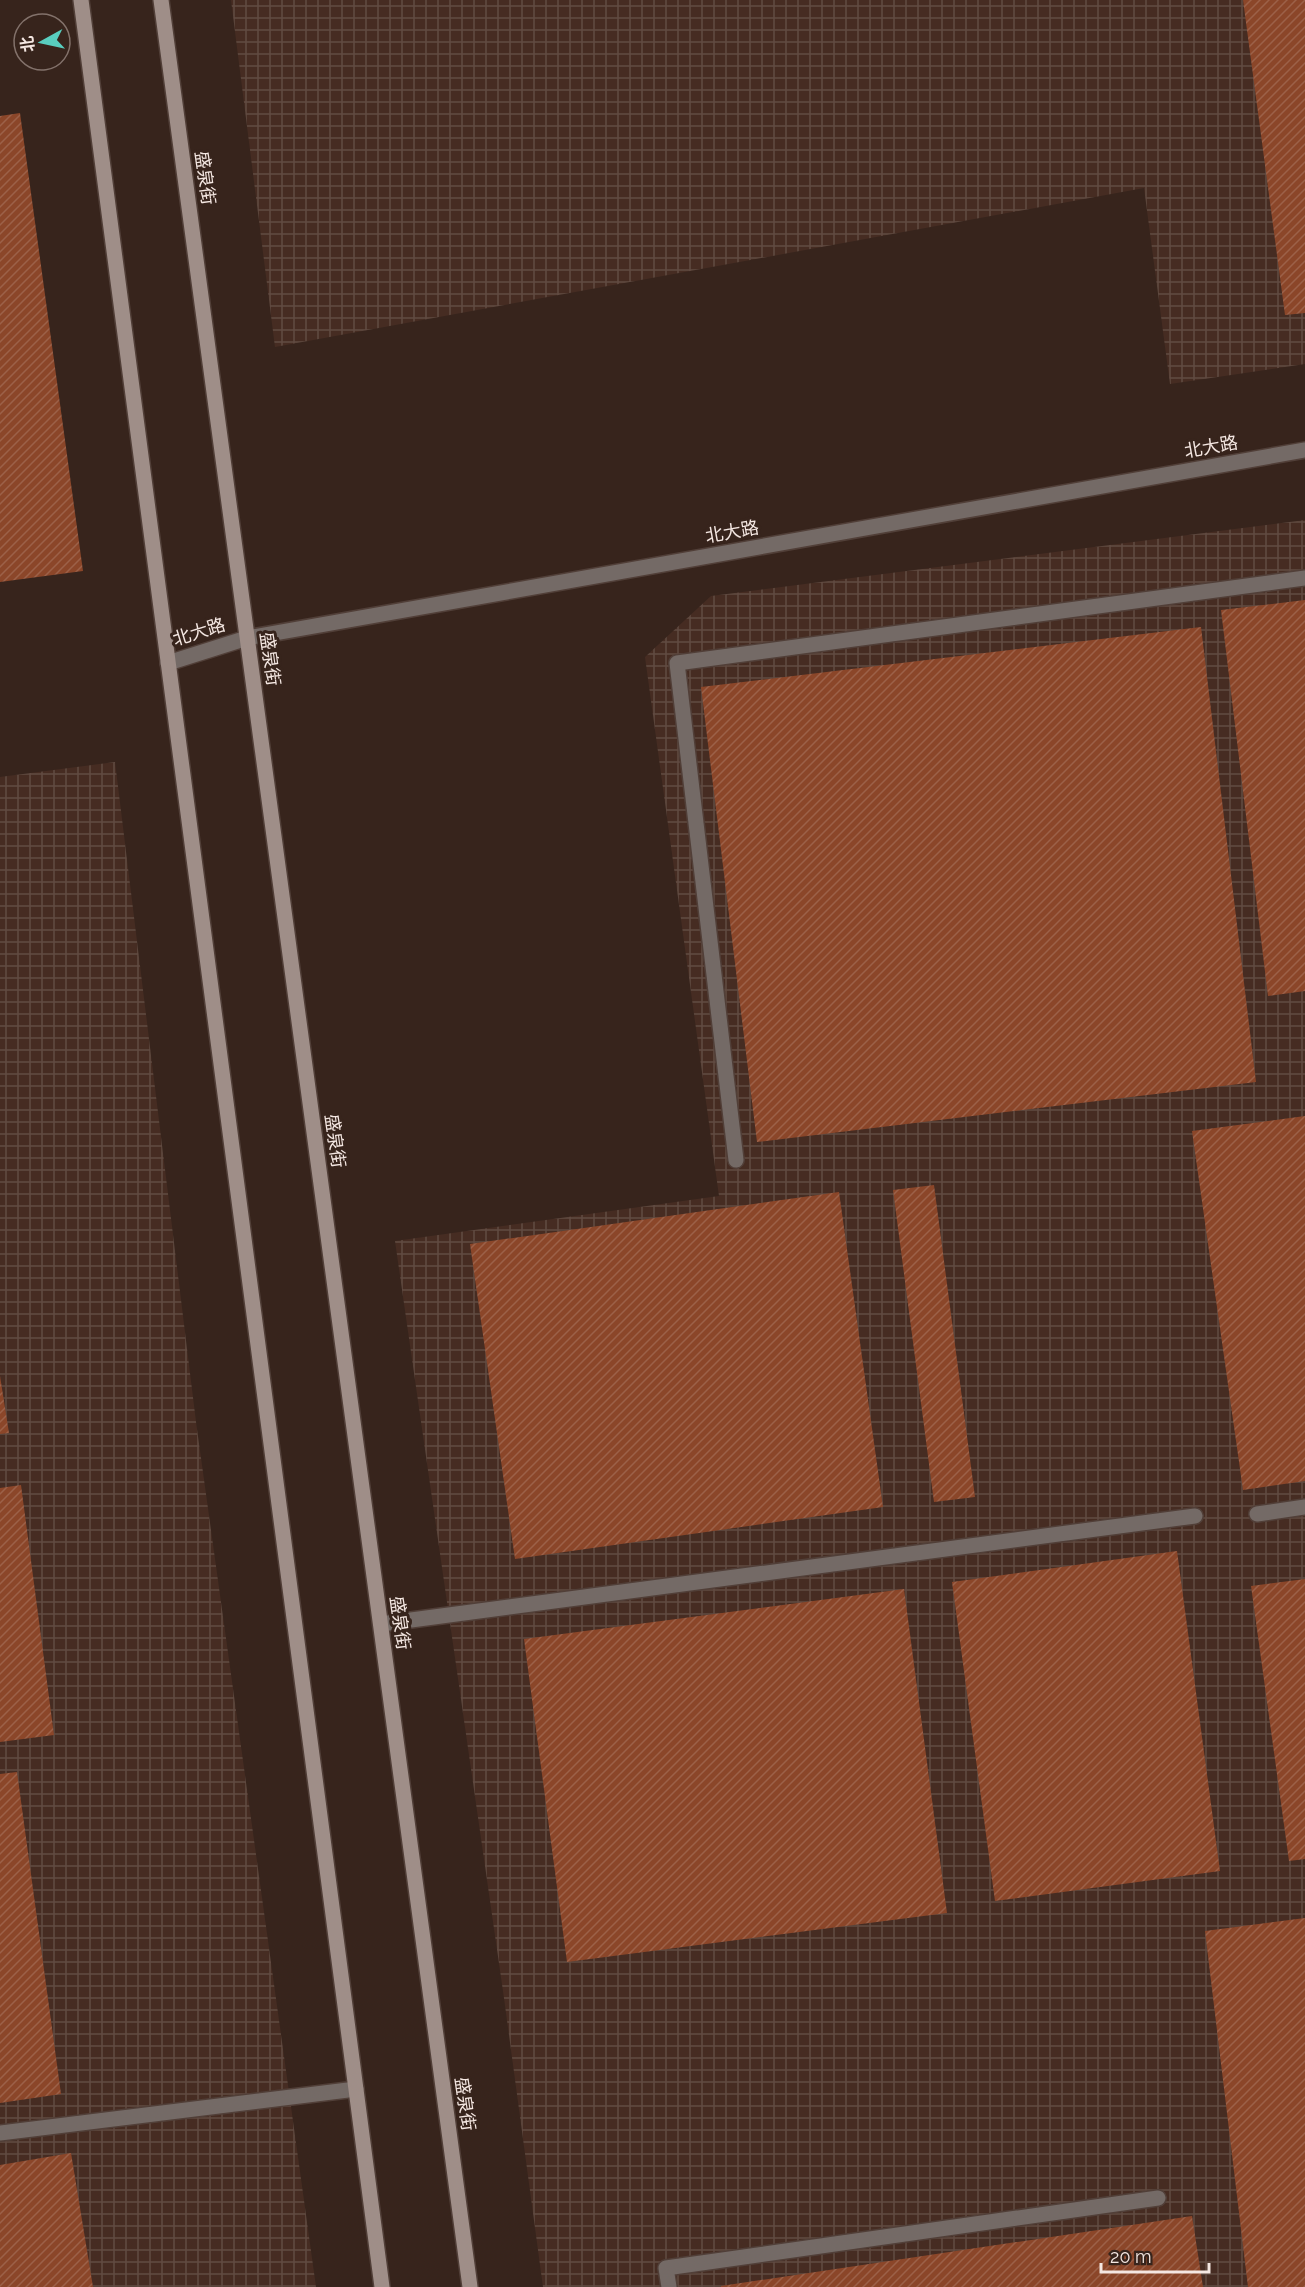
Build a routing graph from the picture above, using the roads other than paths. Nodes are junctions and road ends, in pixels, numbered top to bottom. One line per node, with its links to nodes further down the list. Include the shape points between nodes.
1 (81, 0): 6 (main road)
2 (161, 0): 5 (main road, 盛泉街)
3 (1305, 450): 5 (street, 北大路)
4 (1305, 578): 7 (street, via 677,663)
5 (247, 638): 6 (street, 北大路); 11 (main road, 盛泉街)
6 (168, 663): 12 (main road)
7 (736, 1160)
8 (1305, 1507): 9 (street)
9 (1257, 1514)
10 (1195, 1516): 11 (street)
11 (381, 1624): 16 (main road, 盛泉街)
12 (356, 2089): 13 (street); 15 (main road)
13 (0, 2133)
14 (1158, 2198): 17 (street, via 666,2268)
15 (382, 2287)
16 (470, 2287)
17 (669, 2287)

